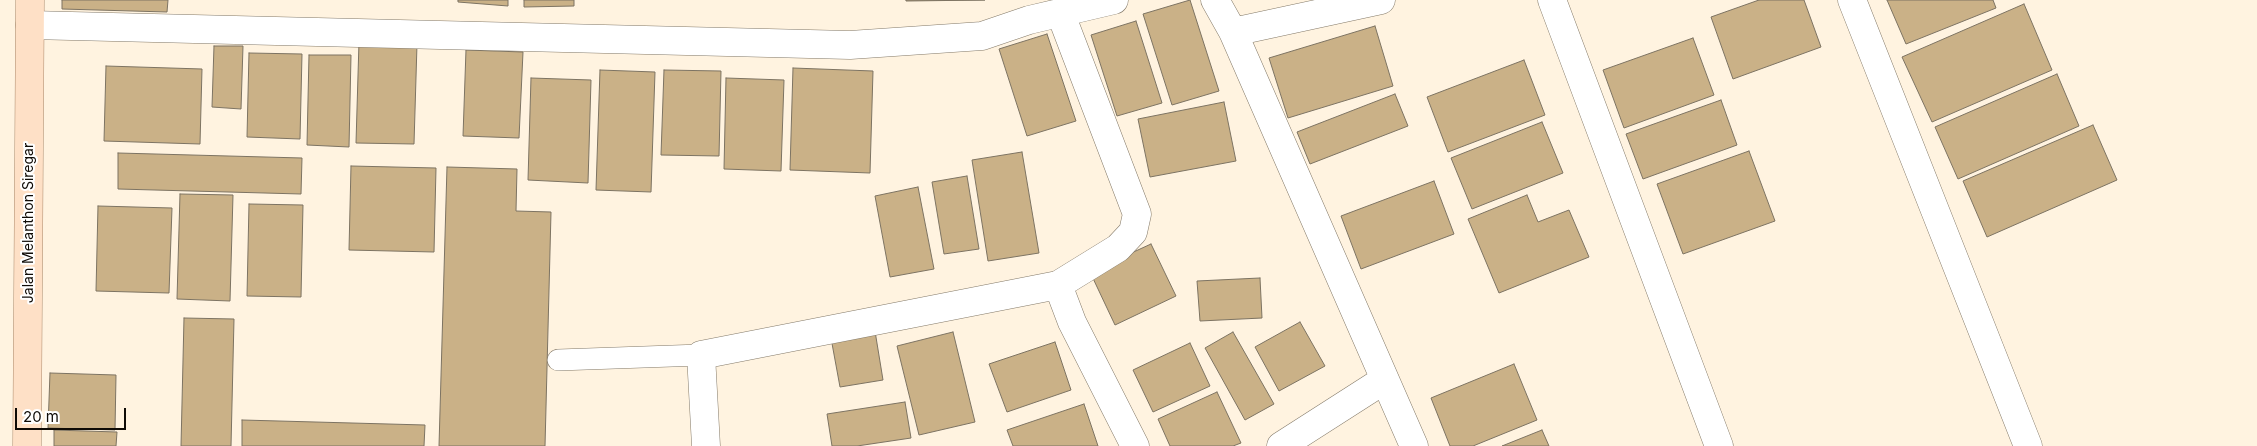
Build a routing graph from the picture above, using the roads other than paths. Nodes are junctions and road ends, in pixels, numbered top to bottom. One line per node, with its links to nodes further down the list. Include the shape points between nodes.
1 (1114, 0): 6 (street)
2 (1215, 0): 8 (street)
3 (1381, 0): 8 (street)
4 (1552, 0): 18 (street)
5 (1852, 0): 19 (street)
6 (1060, 12): 7 (street, via 982,36 850,45); 9 (street, via 1137,214 1133,232 1118,248)
7 (30, 13): 13 (main road, Jalan Melanthon Siregar)
8 (1233, 32): 12 (street)
9 (1058, 285): 10 (street); 15 (street, via 1072,322)
10 (701, 355): 11 (lane); 14 (street)
11 (558, 360)
12 (1384, 380): 16 (street); 17 (street)
13 (27, 446)
14 (706, 446)
15 (1135, 446)
16 (1281, 446)
17 (1414, 446)
18 (1719, 446)
19 (2028, 446)

